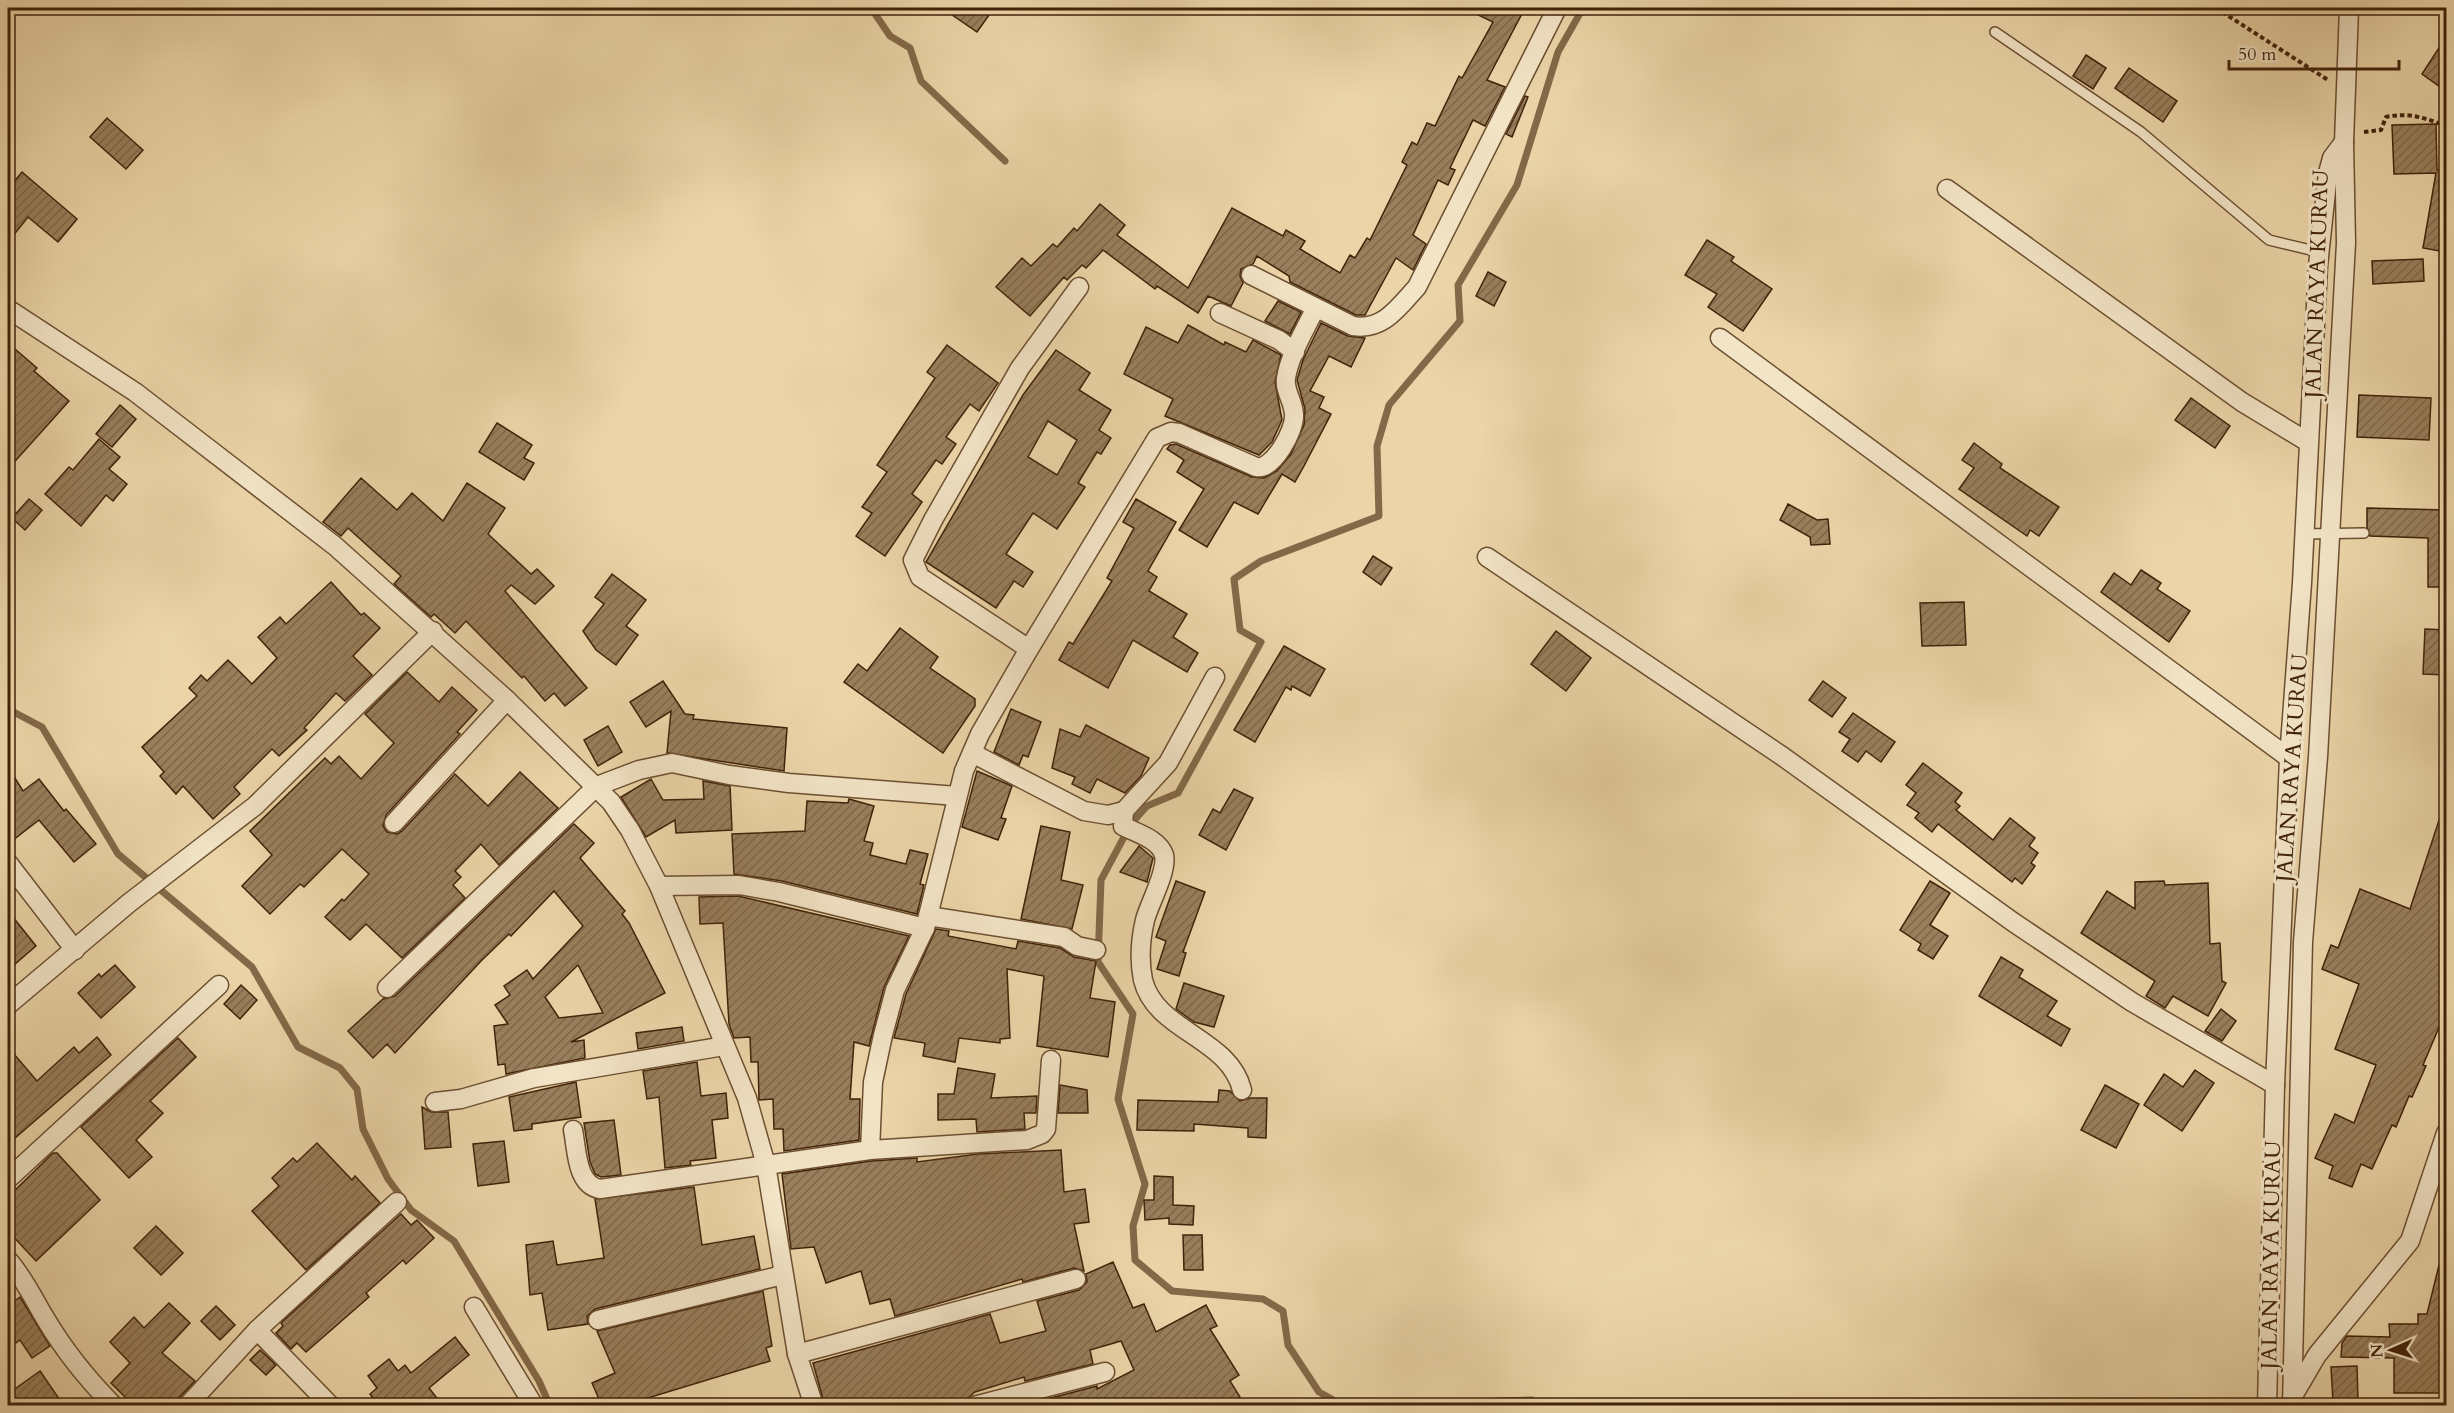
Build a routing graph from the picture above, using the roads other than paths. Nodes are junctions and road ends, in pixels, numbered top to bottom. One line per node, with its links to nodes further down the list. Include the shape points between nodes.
1 (1557, 8): 10 (street, via 1417,288 1392,315 1370,327 1353,326)
2 (2349, 8): 4 (street, JALAN RAYA KURAU)
3 (1995, 32): 6 (lane, via 2141,132 2269,240)
4 (2344, 142): 6 (street, via 2328,173); 17 (street, JALAN RAYA KURAU, via 2346,243)
5 (1947, 189): 14 (street, via 2242,402)
6 (2319, 252): 14 (street)
7 (1251, 275): 10 (street)
8 (1078, 287): 20 (street, via 1020,368 913,560 920,577)
9 (8, 309): 19 (street, via 96,365 236,467)
10 (1315, 309): 13 (street)
11 (1220, 313): 13 (street, via 1279,340)
12 (1720, 338): 24 (street)
13 (1295, 352): 20 (street, via 1286,378 1294,418 1270,464 1256,467 1179,433 1157,438)
14 (2308, 442): 16 (street)
15 (2364, 533): 17 (lane)
16 (2303, 534): 17 (lane); 24 (street)
17 (2330, 534): 56 (street, JALAN RAYA KURAU, via 2303,942)
18 (1487, 557): 39 (street, via 1782,756 2013,922 2112,988)
19 (433, 631): 22 (street); 32 (street, via 255,806)
20 (1029, 649): 23 (street)
21 (1215, 677): 27 (street, via 1168,763)
22 (507, 700): 25 (street); 28 (street)
23 (972, 753): 26 (street); 27 (street, via 1084,811)
24 (2289, 758): 39 (street)
25 (597, 786): 26 (street, via 672,763 789,783); 30 (street, via 630,830); 35 (street)
26 (957, 796): 31 (street)
27 (1124, 819): 40 (street, via 1164,855 1162,874 1144,921 1139,959 1144,984 1161,1014 1222,1057)
28 (394, 823)
29 (8, 863): 32 (street)
30 (659, 886): 31 (street, via 739,885); 37 (street)
31 (926, 922): 33 (street, via 1064,937 1077,946); 44 (street, via 895,990 883,1035 873,1082)
32 (75, 950): 36 (street)
33 (1096, 950)
34 (219, 985): 46 (street)
35 (387, 988)
36 (8, 1005)
37 (724, 1046): 41 (street, via 534,1078 461,1099); 45 (street, via 747,1098)
38 (1051, 1060): 44 (street, via 1047,1120 1042,1134 1027,1140)
39 (2275, 1085): 63 (street)
40 (1242, 1090)
41 (435, 1102)
42 (573, 1130): 45 (street, via 582,1176 592,1188)
43 (2446, 1133): 56 (street, JALAN RAYA KURAU, via 2410,1241 2317,1354)
44 (870, 1150): 45 (street)
45 (766, 1165): 49 (street)
46 (8, 1179)
47 (398, 1202): 53 (street)
48 (8, 1260): 57 (street, via 72,1358)
49 (783, 1275): 52 (street); 54 (street)
50 (1076, 1279): 54 (street)
51 (474, 1307): 60 (street)
52 (598, 1320)
53 (257, 1330): 58 (street); 59 (street)
54 (797, 1354): 61 (street)
55 (1105, 1372): 62 (street)
56 (2292, 1402)
57 (114, 1406)
58 (186, 1406)
59 (332, 1406)
60 (534, 1406)
61 (814, 1406)
62 (974, 1406)
63 (2267, 1406)

